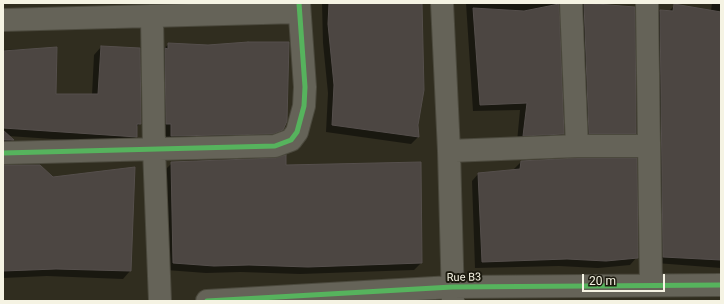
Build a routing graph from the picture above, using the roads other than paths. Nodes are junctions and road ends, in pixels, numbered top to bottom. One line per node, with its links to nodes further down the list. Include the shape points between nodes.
1 (442, 3): 10 (street)
2 (572, 3): 7 (street)
3 (647, 3): 8 (street)
4 (299, 8): 5 (street); 9 (street, via 304,106 297,132 291,140 275,146)
5 (152, 16): 6 (street); 9 (street)
6 (3, 20)
7 (577, 146): 8 (street); 10 (street)
8 (649, 146): 13 (street)
9 (154, 149): 11 (street); 15 (street)
10 (449, 152): 14 (street)
11 (3, 153)
12 (721, 285): 13 (street, Rue B3)
13 (660, 290): 14 (street, Rue B3)
14 (452, 294): 16 (street, Rue B3)
15 (160, 301)
16 (207, 301)

